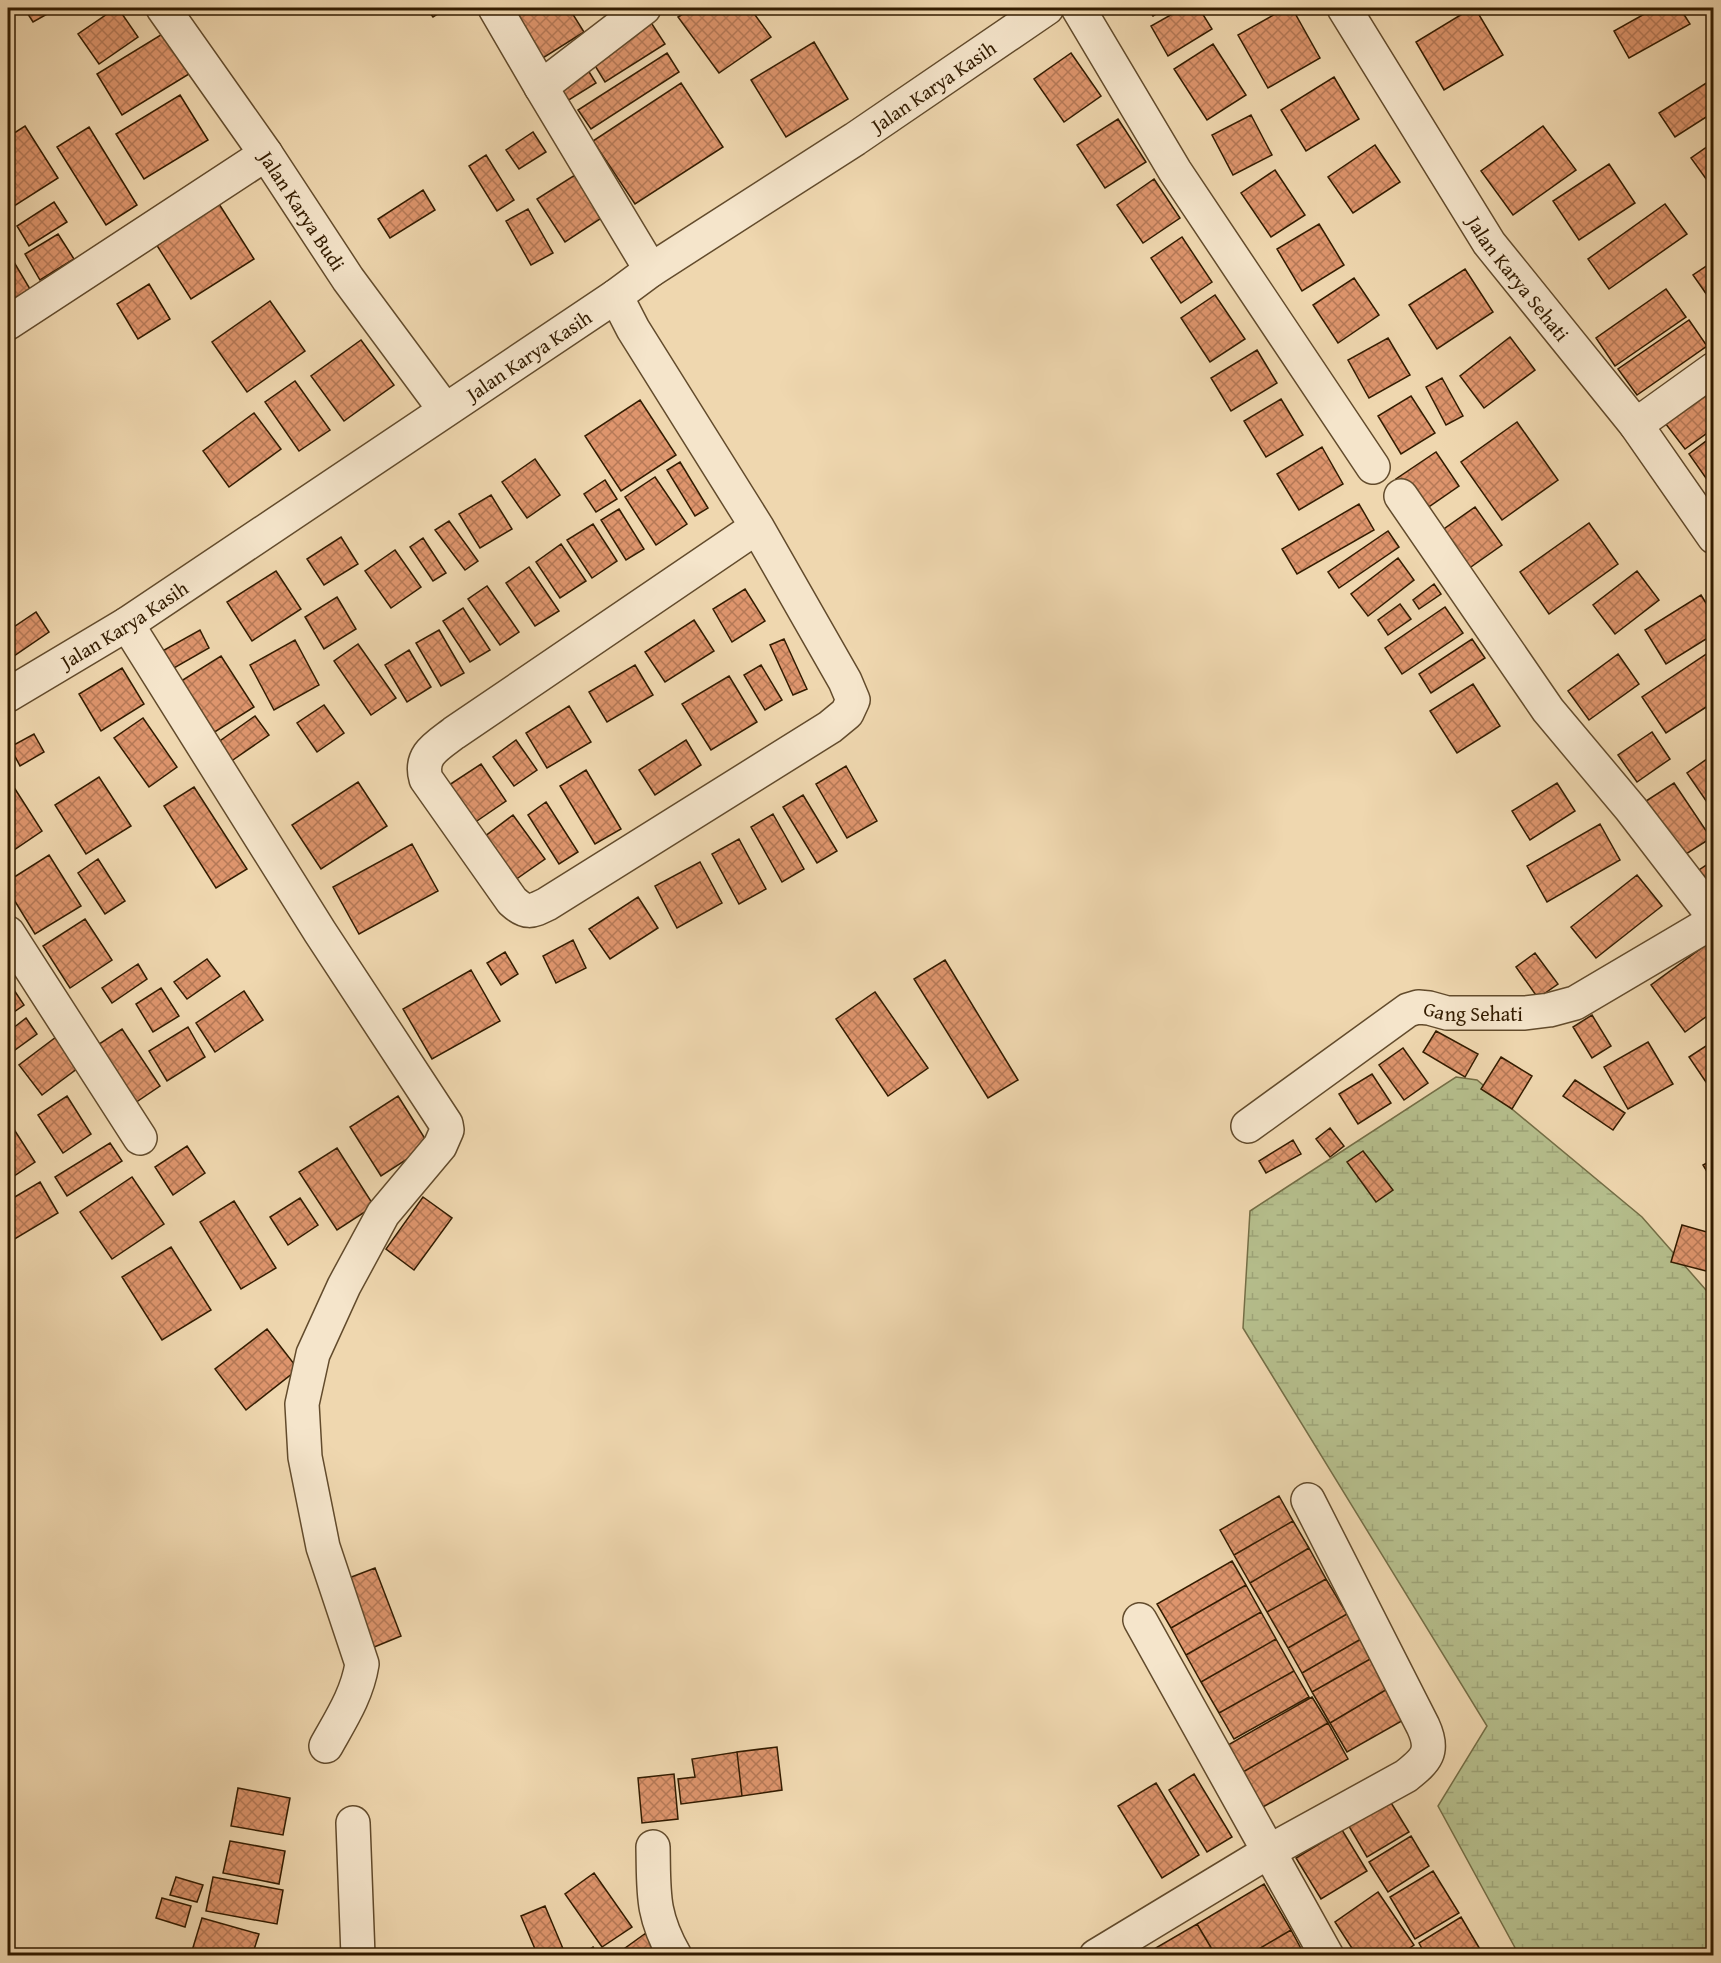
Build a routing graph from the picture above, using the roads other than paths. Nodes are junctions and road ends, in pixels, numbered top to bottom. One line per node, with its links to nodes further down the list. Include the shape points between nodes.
1 (163, 8): 8 (street, Jalan Karya Budi)
2 (495, 8): 7 (street)
3 (644, 8): 7 (street)
4 (1047, 8): 9 (street, Jalan Karya Kasih, via 855,139)
5 (1078, 8): 15 (street, via 1175,171)
6 (1344, 8): 14 (street, Jalan Karya Sehati, via 1489,243)
7 (541, 87): 9 (street)
8 (266, 154): 11 (street); 13 (street, Jalan Karya Budi, via 348,279)
9 (651, 270): 10 (street, Jalan Karya Kasih)
10 (616, 296): 13 (street, Jalan Karya Kasih); 17 (street)
11 (8, 323)
12 (1713, 369): 14 (street)
13 (445, 410): 19 (street, Jalan Karya Kasih)
14 (1636, 425): 18 (street, Jalan Karya Sehati)
15 (1373, 467)
16 (1401, 495): 21 (street, via 1548,710 1631,809)
17 (757, 527): 17 (street, via 454,733 424,761 426,779 519,908 534,911 547,904 847,713 853,700 849,688)
18 (1713, 537)
19 (127, 624): 20 (street, Jalan Karya Kasih); 27 (street, via 446,1124 440,1146 383,1214 344,1286 313,1354 302,1404 305,1457 323,1547 362,1664 352,1699)
20 (8, 695)
21 (1713, 919): 23 (street, Gang Sehati, via 1575,1003 1525,1013 1447,1013 1418,1007 1408,1010)
22 (8, 933): 24 (street)
23 (1248, 1126)
24 (140, 1138)
25 (1308, 1500): 30 (street, via 1429,1738 1430,1747 1420,1766 1406,1776)
26 (1140, 1620): 30 (street)
27 (326, 1746)
28 (353, 1823): 31 (street)
29 (653, 1847): 32 (street, via 654,1904)
30 (1268, 1852): 33 (street); 34 (street)
31 (358, 1956)
32 (675, 1956)
33 (1096, 1956)
34 (1327, 1956)

